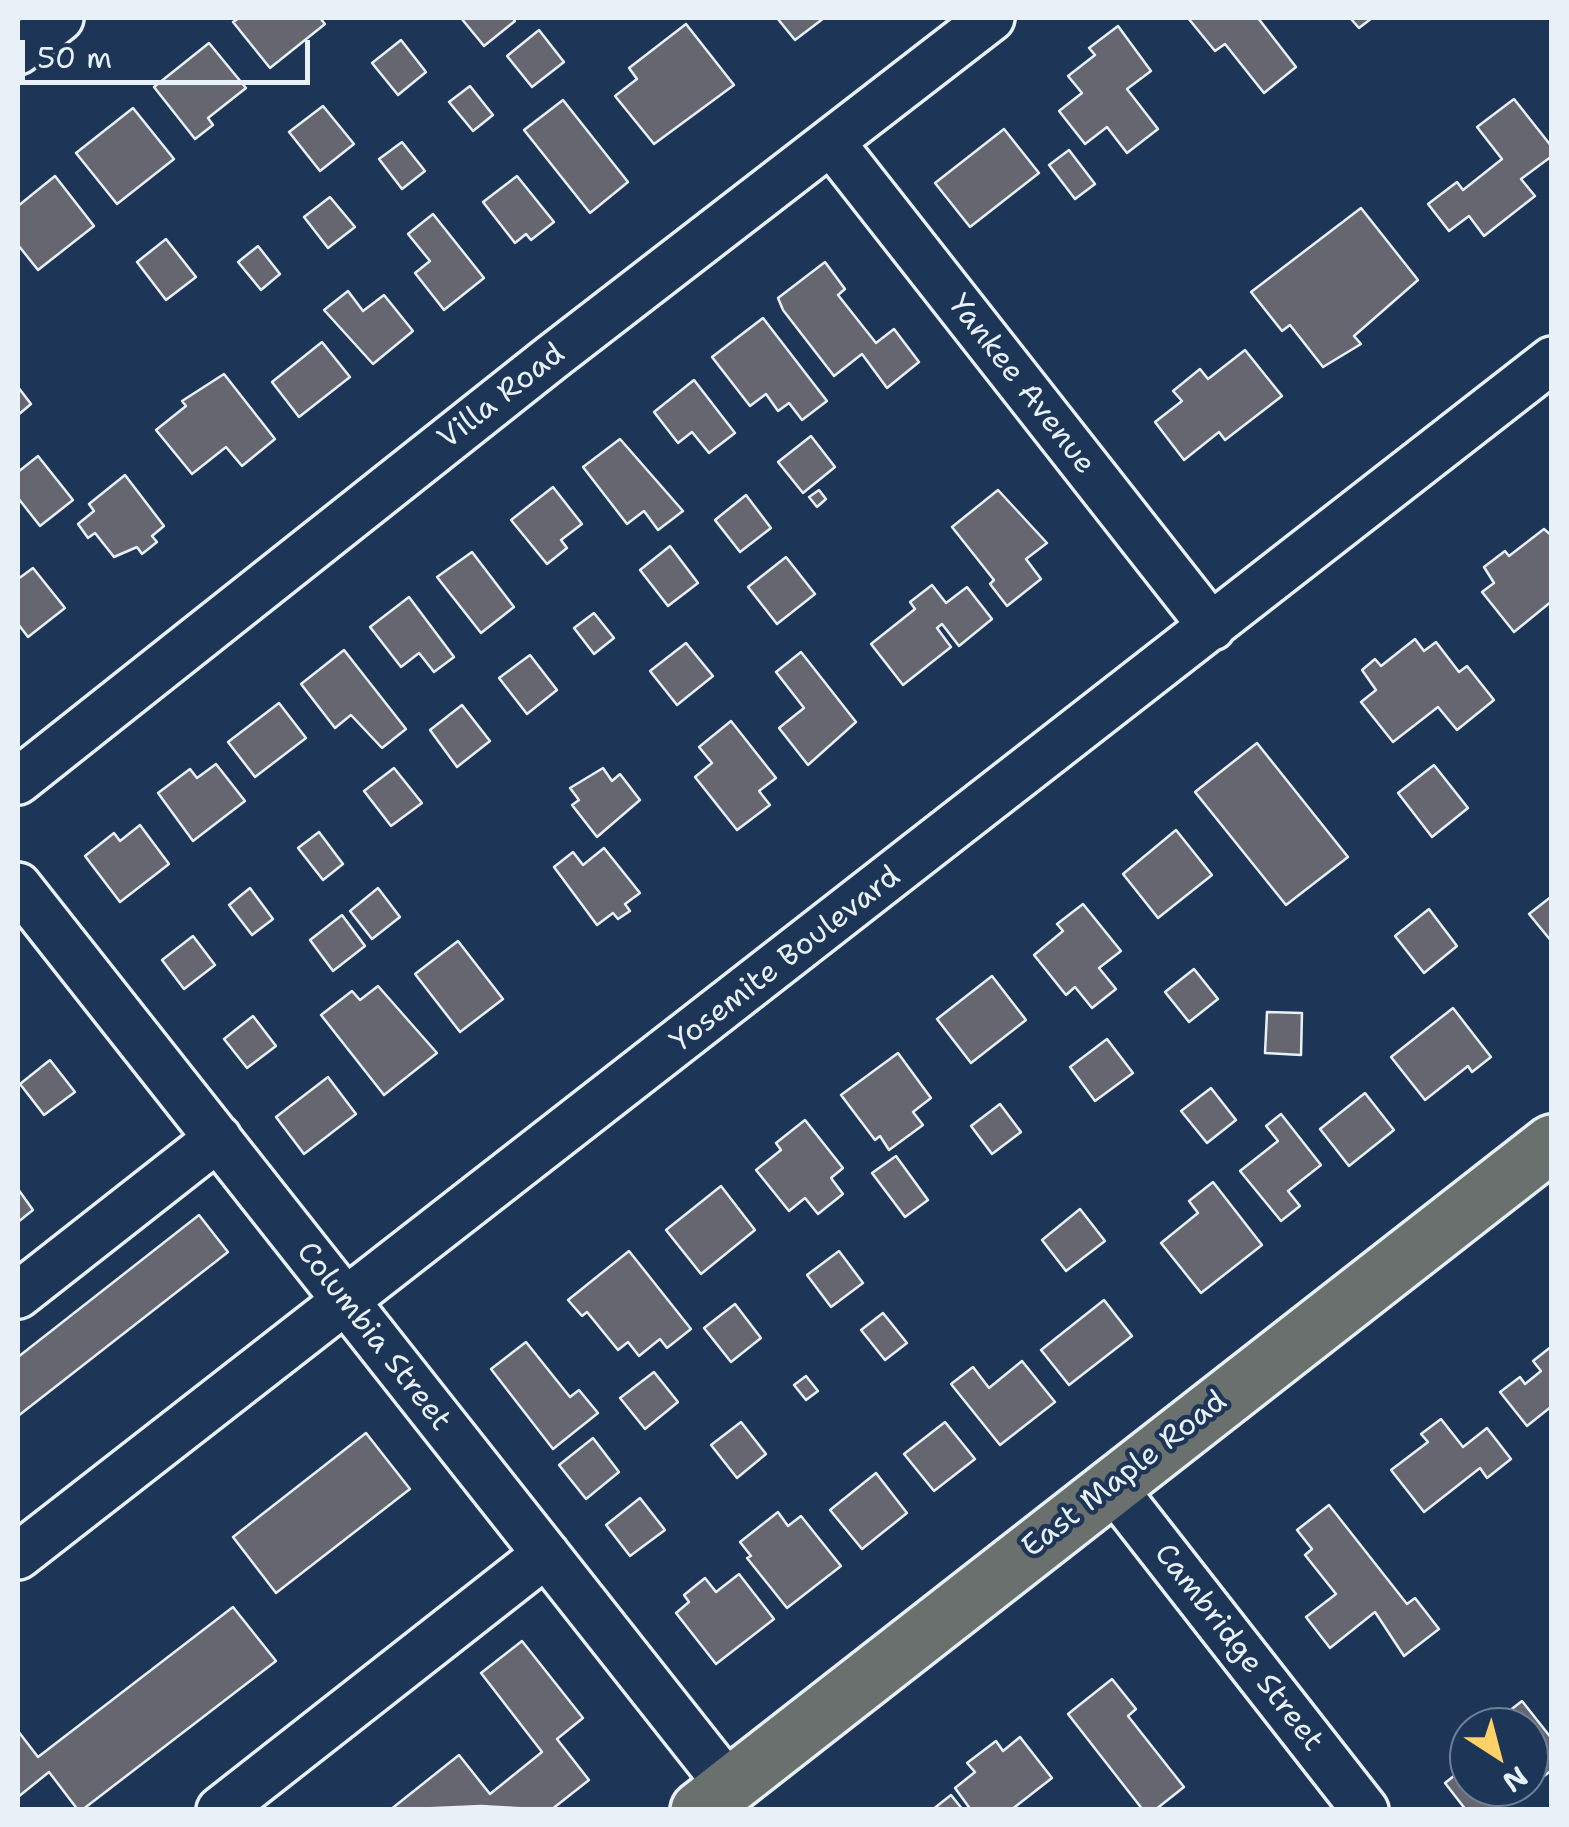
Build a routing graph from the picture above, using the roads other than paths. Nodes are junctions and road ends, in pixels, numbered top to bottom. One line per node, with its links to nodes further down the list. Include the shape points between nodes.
1 (60, 18): 3 (street)
2 (990, 18): 4 (street, Villa Road)
3 (18, 51)
4 (831, 142): 6 (street, Yankee Avenue); 7 (street, Villa Road)
5 (1552, 360): 6 (street, Yosemite Boulevard)
6 (1212, 627): 12 (street, Yosemite Boulevard)
7 (18, 781)
8 (18, 886): 9 (street, Columbia Street)
9 (218, 1138): 11 (street); 12 (street, Columbia Street)
10 (1552, 1143): 13 (main road, East Maple Road)
11 (18, 1295)
12 (346, 1304): 14 (street, Yosemite Boulevard); 15 (street, Columbia Street)
13 (1112, 1486): 16 (main road, East Maple Road); 18 (street, Cambridge Street)
14 (19, 1552)
15 (546, 1554): 16 (street, Columbia Street); 17 (street)
16 (714, 1798)
17 (220, 1810)
18 (1365, 1810)

